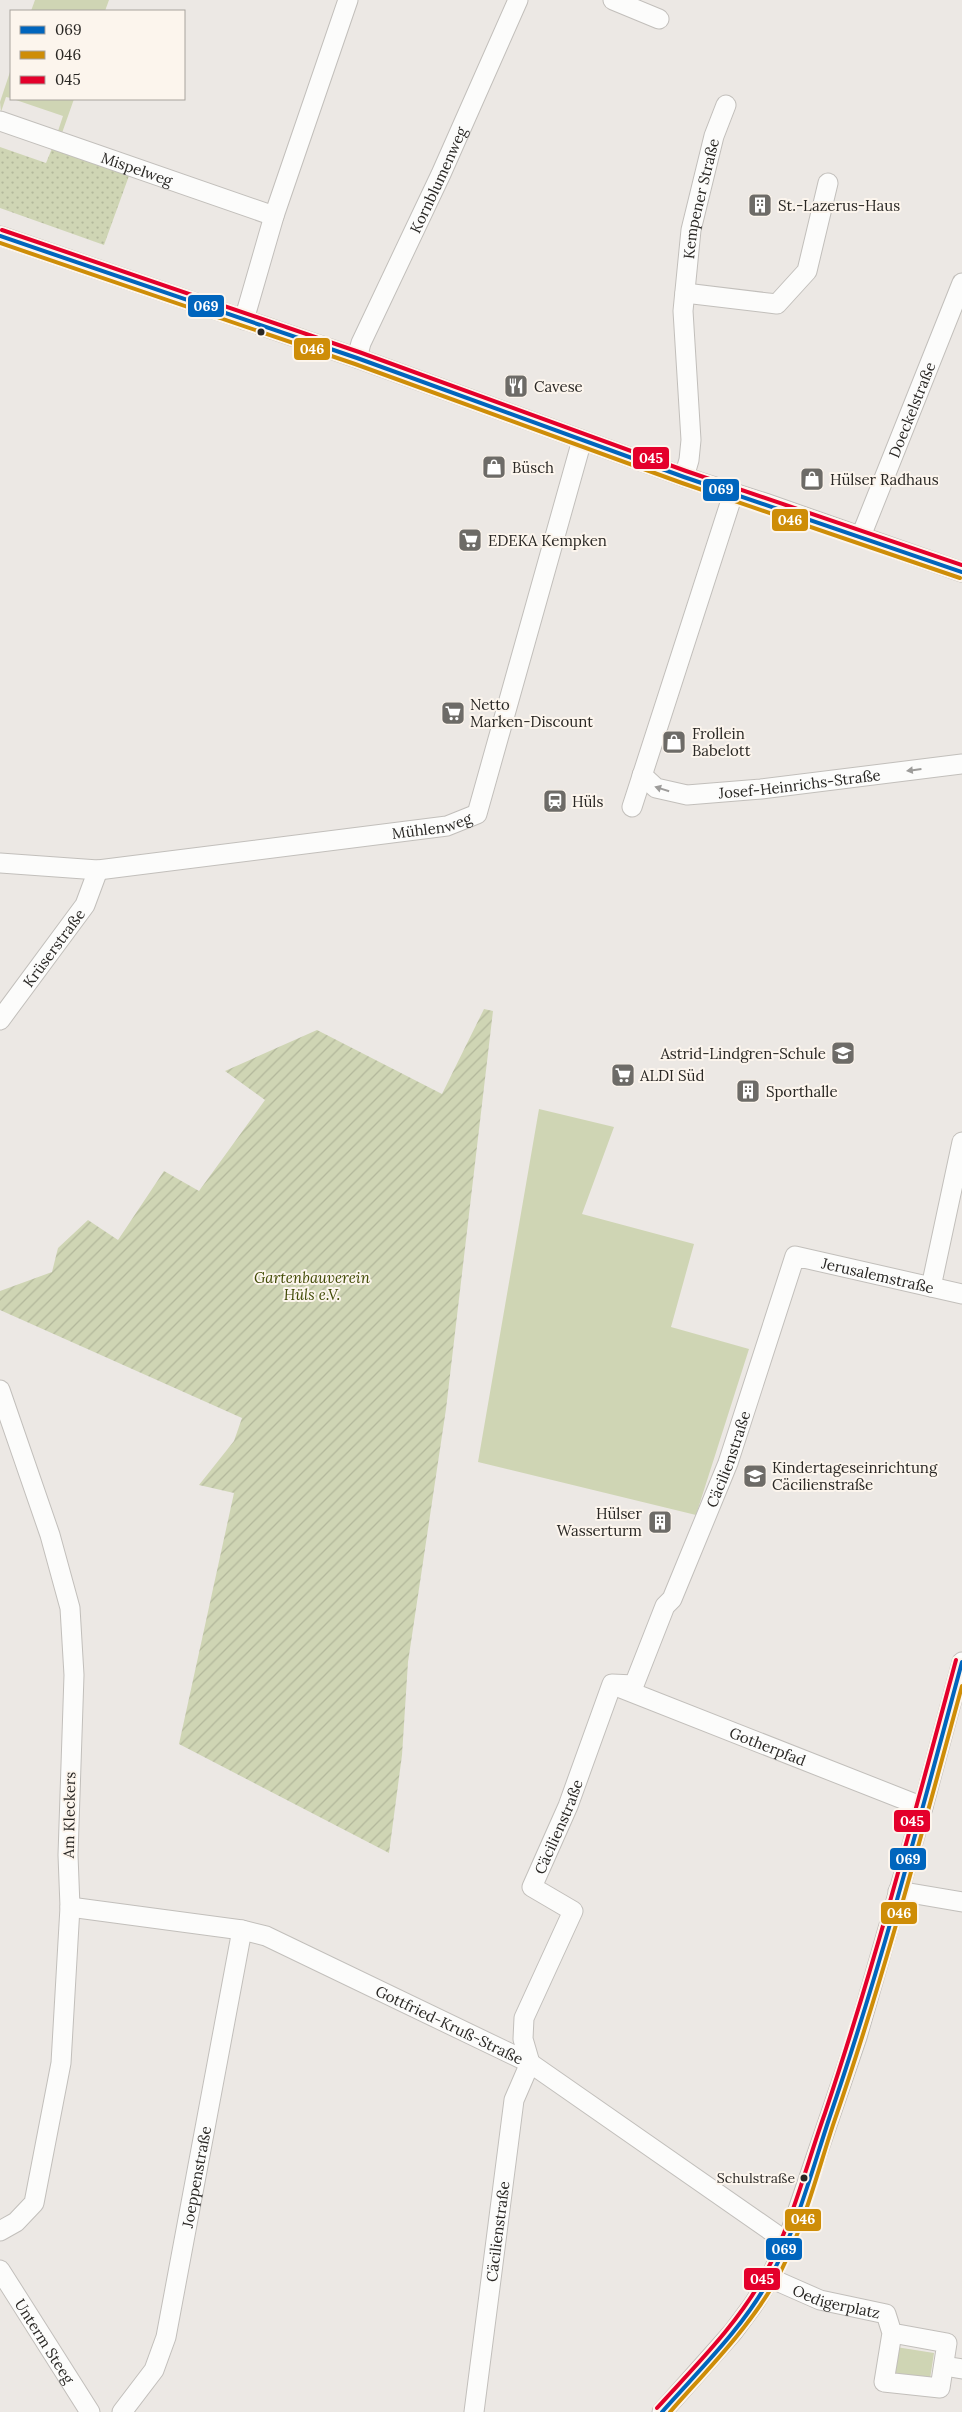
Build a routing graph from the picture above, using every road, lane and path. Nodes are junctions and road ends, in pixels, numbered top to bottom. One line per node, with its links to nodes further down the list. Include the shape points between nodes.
1 (348, 0): 8 (street)
2 (518, 0): 13 (street, Kornblumenweg)
3 (614, 0): 4 (street)
4 (659, 20)
5 (726, 105): 11 (street, Kempener Straße, via 714,136 692,230)
6 (0, 121): 8 (street, Mispelweg)
7 (828, 183): 11 (street, via 807,271 777,304)
8 (274, 216): 12 (street)
9 (0, 236): 12 (street)
10 (962, 283): 17 (street, Doeckelstraße)
11 (685, 293): 15 (street, Kempener Straße, via 683,311 691,440)
12 (244, 320): 13 (street)
13 (357, 358): 14 (street)
14 (582, 440): 15 (street); 23 (street, Mühlenweg, via 477,814 447,826)
15 (684, 477): 16 (street)
16 (733, 494): 17 (street); 20 (street)
17 (862, 536): 18 (street)
18 (962, 572)
19 (962, 764): 20 (street, Josef-Heinrichs-Straße, one-way to 20, via 761,790 687,794 656,788)
20 (642, 775): 21 (street)
21 (632, 807)
22 (0, 863): 23 (street, Mühlenweg)
23 (98, 870): 24 (street, Krüserstraße, via 85,905)
24 (0, 1020)
25 (962, 1142): 27 (street)
26 (795, 1256): 27 (street, Jerusalemstraße); 31 (street, Cäcilienstraße, via 728,1463 672,1599 665,1606 634,1685)
27 (931, 1287): 28 (street, Jerusalemstraße)
28 (962, 1294)
29 (0, 1390): 35 (street, Am Kleckers, via 50,1535 70,1608 74,1675 69,1816)
30 (962, 1662): 32 (street)
31 (612, 1684): 32 (street, Gotherpfad); 37 (street, Cäcilienstraße, via 568,1806 532,1888 573,1911 524,2018 523,2039)
32 (924, 1807): 33 (street)
33 (898, 1891): 34 (street); 39 (street, via 857,2037)
34 (962, 1902)
35 (70, 1907): 36 (street, Gottfried-Kruß-Straße); 38 (street, Am Kleckers, via 61,2062 34,2203 16,2222)
36 (242, 1930): 37 (street, Gottfried-Kruß-Straße, via 266,1936); 45 (street, Joeppenstraße, via 166,2338 154,2370)
37 (530, 2063): 39 (street, Gottfried-Kruß-Straße); 46 (street, Cäcilienstraße, via 514,2100)
38 (0, 2232)
39 (787, 2242): 41 (street)
40 (0, 2270): 44 (street, Unterm Steeg)
41 (770, 2278): 42 (street, Oedigerplatz, via 820,2300 886,2314); 47 (street, via 733,2332)
42 (892, 2333): 43 (street, Oedigerplatz, via 947,2343); 43 (street, Oedigerplatz, via 884,2382 940,2388)
43 (953, 2367)
44 (90, 2412)
45 (122, 2412)
46 (474, 2412)
47 (662, 2412)

